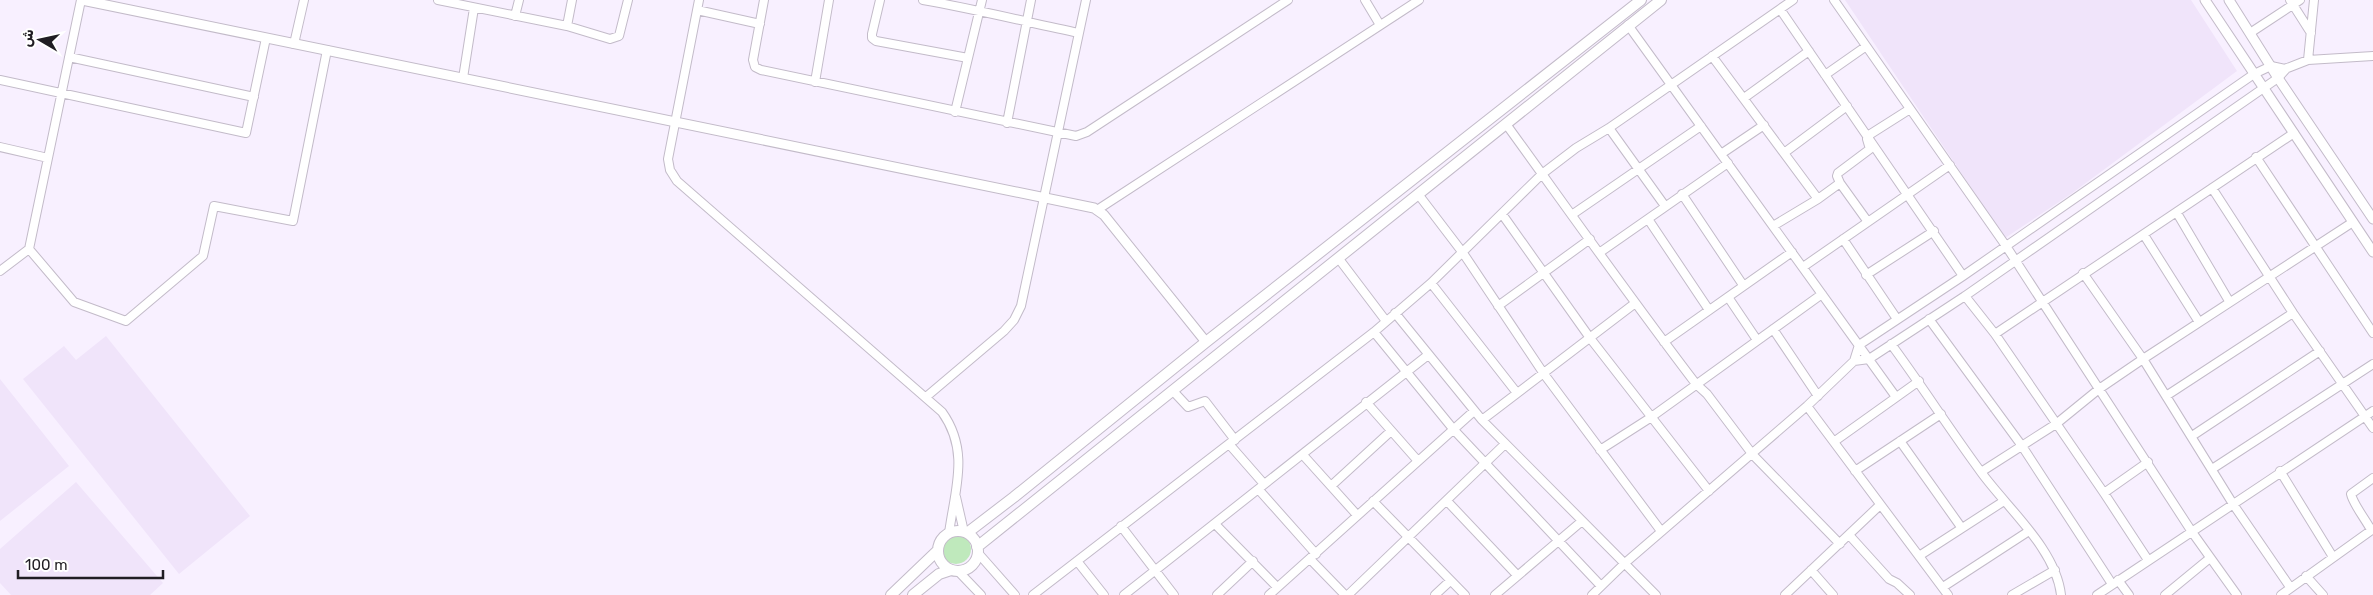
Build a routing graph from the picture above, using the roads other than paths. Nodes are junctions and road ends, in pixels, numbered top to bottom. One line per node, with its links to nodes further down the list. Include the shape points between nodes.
1 (82, 0): 39 (street); 46 (street)
2 (304, 0): 40 (street)
3 (438, 0): 26 (street)
4 (519, 0): 30 (street)
5 (572, 0): 35 (street)
6 (628, 0): 35 (street, via 619,36 610,39)
7 (699, 0): 28 (street)
8 (764, 0): 32 (street)
9 (829, 0): 56 (street)
10 (880, 0): 47 (street, via 872,34 876,41)
11 (923, 0): 29 (street)
12 (982, 0): 29 (street)
13 (1031, 0): 31 (street)
14 (1086, 0): 36 (street)
15 (1288, 0): 71 (street, via 1087,132 1076,136)
16 (1366, 0): 33 (street)
17 (1419, 0): 33 (street)
18 (1661, 0): 34 (main road)
19 (1793, 0): 27 (street)
20 (1834, 0): 41 (street)
21 (2205, 0): 51 (street)
22 (2229, 0): 37 (street)
23 (2314, 0): 38 (street)
24 (1638, 1): 143 (main road)
25 (2294, 2): 37 (street); 38 (street)
26 (474, 8): 30 (street); 53 (street)
27 (1780, 9): 43 (street); 44 (street)
28 (697, 10): 32 (street); 65 (street)
29 (980, 10): 31 (street); 47 (street)
30 (515, 16): 35 (street)
31 (1026, 22): 36 (street); 66 (street)
32 (760, 24): 56 (street, via 753,60 755,67)
33 (1380, 25): 92 (street)
34 (1628, 25): 57 (street); 67 (main road)
35 (566, 26)
36 (1079, 33): 71 (street)
37 (2250, 33): 49 (street)
38 (2311, 33): 48 (street)
39 (266, 38): 40 (street); 60 (street)
40 (294, 44): 42 (street)
41 (1865, 47): 52 (street); 63 (street)
42 (327, 50): 53 (street); 107 (street, via 292,221 214,206 203,256 126,321 74,302)
43 (1809, 51): 52 (street); 61 (street)
44 (1712, 56): 57 (street); 61 (street)
45 (2373, 56): 48 (street)
46 (69, 57): 59 (street); 60 (street)
47 (968, 58): 64 (street)
48 (2308, 60): 50 (street)
49 (2271, 66): 50 (street); 51 (street); 54 (street)
50 (2287, 68): 54 (street)
51 (2254, 74): 58 (street); 105 (street)
52 (1825, 75): 62 (street)
53 (463, 78): 65 (street)
54 (2278, 78): 58 (street); 91 (street)
55 (0, 80): 59 (street)
56 (815, 82): 64 (street)
57 (1672, 85): 69 (street); 70 (street)
58 (2263, 88): 72 (street); 113 (street)
59 (62, 93): 60 (street, via 246,133); 78 (street)
60 (254, 97)
61 (1744, 98): 68 (street)
62 (1847, 106): 73 (street); 75 (street)
63 (1910, 108): 73 (street); 80 (street)
64 (955, 112): 66 (street)
65 (675, 122): 88 (street); 163 (street, via 668,159 677,181)
66 (1007, 122): 71 (street)
67 (1506, 124): 82 (street); 85 (main road)
68 (1764, 125): 75 (street); 76 (street)
69 (1701, 126): 76 (street); 81 (street)
70 (1609, 128): 81 (street); 82 (street)
71 (1057, 132): 88 (street)
72 (2294, 133): 77 (street); 99 (street)
73 (1868, 136): 83 (street, via 1870,149 1838,173); 87 (street)
74 (0, 147): 78 (street)
75 (1784, 153): 89 (street)
76 (1721, 154): 79 (street)
77 (2256, 157): 84 (street); 106 (street)
78 (48, 158): 107 (street)
79 (1728, 164): 86 (street); 100 (street)
80 (1950, 164): 87 (street); 105 (street)
81 (1638, 170): 90 (street); 95 (street)
82 (1542, 174): 94 (street); 95 (street)
83 (1840, 183): 89 (street); 98 (street)
84 (2212, 188): 93 (street); 120 (street)
85 (1418, 194): 108 (street); 112 (main road)
86 (1682, 194): 90 (street); 122 (street)
87 (1908, 194): 98 (street); 101 (street)
88 (1043, 197): 92 (street); 163 (street, via 1018,313 1004,331)
89 (1818, 199): 100 (street)
90 (1665, 206): 96 (street)
91 (2370, 208): 97 (street)
92 (1097, 210): 143 (street)
93 (2177, 212): 102 (street); 126 (street)
94 (1502, 214): 108 (street); 116 (street)
95 (1573, 214): 103 (street)
96 (1648, 218): 111 (street); 130 (street)
97 (2373, 219)
98 (1868, 222): 104 (street)
99 (2353, 222): 106 (street); 110 (street)
100 (1773, 226): 109 (street)
101 (1934, 231): 118 (street); 119 (street)
102 (2144, 235): 117 (street); 136 (street)
103 (1590, 239): 111 (street); 116 (street)
104 (1843, 239): 114 (street); 118 (street)
105 (2006, 246): 113 (street); 119 (street)
106 (2315, 246): 120 (street); 139 (street)
107 (29, 249): 115 (street)
108 (1463, 252): 121 (street); 129 (street)
109 (1792, 252): 114 (street); 122 (street)
110 (2373, 252)
111 (1599, 253): 128 (street)
112 (1339, 259): 135 (street); 159 (main road)
113 (2014, 262): 124 (street); 127 (street)
114 (1803, 267): 123 (street)
115 (0, 270)
116 (1544, 273): 129 (street); 141 (street)
117 (2083, 273): 127 (street); 150 (street)
118 (1866, 275): 133 (street)
119 (1963, 276): 133 (street)
120 (2269, 276): 126 (street); 132 (street)
121 (1431, 283): 131 (street); 160 (street)
122 (1743, 285): 125 (street)
123 (1822, 294): 137 (street); 146 (street)
124 (1965, 296): 134 (street); 140 (street)
125 (1728, 297): 130 (street); 142 (street)
126 (2229, 301): 136 (street)
127 (2041, 302): 140 (street); 158 (street)
128 (1634, 304): 141 (street); 144 (street)
129 (1498, 306): 154 (street)
130 (1709, 310): 144 (street)
131 (1395, 313): 135 (street); 148 (street)
132 (2293, 313): 147 (street); 162 (street)
133 (1897, 319): 146 (street)
134 (1929, 319): 145 (street); 182 (street)
135 (1386, 321): 138 (street)
136 (2199, 322): 150 (street)
137 (1773, 329): 142 (street); 161 (street)
138 (1374, 332): 153 (street); 180 (street)
139 (2373, 333)
140 (1995, 334): 173 (street)
141 (1590, 338): 154 (street); 171 (street)
142 (1757, 340): 156 (street)
143 (1206, 342): 214 (main road, via 1014,498)
144 (1664, 342): 156 (street)
145 (1891, 344): 149 (street); 155 (street)
146 (1859, 345): 149 (street); 151 (street)
147 (2320, 351): 157 (street); 177 (street)
148 (1428, 355): 153 (street); 167 (street)
149 (1869, 359): 151 (street); 164 (street)
150 (2143, 359): 158 (street); 162 (street)
151 (1854, 361): 161 (street)
152 (2373, 364): 157 (street)
153 (1407, 371): 165 (street); 175 (street)
154 (1544, 374): 160 (street); 183 (street)
155 (1919, 381): 164 (street); 169 (street)
156 (1696, 384): 171 (street); 185 (street)
157 (2343, 384): 170 (street); 189 (street)
158 (2100, 389): 173 (street); 187 (street)
159 (1173, 391): 180 (street, via 1188,407 1205,401); 219 (main road)
160 (1517, 393): 172 (street)
161 (1818, 396): 166 (street)
162 (2166, 396): 177 (street)
163 (926, 397): 196 (street, via 942,412 956,437 960,462)
164 (1896, 397): 178 (street)
165 (1366, 402): 176 (street); 184 (street)
166 (1807, 406): 178 (street); 185 (street)
167 (1474, 411): 172 (street); 175 (street)
168 (2373, 411): 170 (street)
169 (1941, 414): 179 (street); 192 (street)
170 (2365, 416): 174 (street); 191 (street)
171 (1650, 418): 183 (street); 197 (street)
172 (1482, 420): 181 (street)
173 (2056, 424): 182 (street); 198 (street)
174 (2373, 428)
175 (1454, 430): 186 (street); 188 (street)
176 (1391, 431): 186 (street); 194 (street)
177 (2192, 436): 189 (street)
178 (1835, 441): 190 (street)
179 (1900, 441): 190 (street); 208 (street)
180 (1232, 442): 195 (street); 207 (street)
181 (1505, 444): 188 (street); 205 (street)
182 (2022, 446): 192 (street); 236 (street)
183 (1600, 450): 211 (street)
184 (1303, 455): 194 (street); 195 (street)
185 (1753, 455): 197 (street); 218 (street)
186 (1418, 461): 199 (street)
187 (2148, 462): 198 (street); 212 (street)
188 (1486, 463): 200 (street); 217 (street)
189 (2212, 469): 202 (street)
190 (1855, 471): 203 (street)
191 (2280, 471): 202 (street); 223 (street)
192 (1981, 472): 201 (street)
193 (2373, 478): 209 (street, via 2351,494)
194 (1331, 486): 204 (street)
195 (1262, 487): 206 (street); 221 (street)
196 (956, 488): 213 (street); 214 (street)
197 (1709, 491): 211 (street)
198 (2104, 492): 225 (street)
199 (1373, 501): 204 (street); 216 (street)
200 (1447, 501): 216 (street); 233 (street)
201 (2004, 501): 208 (street); 210 (street)
202 (2233, 504): 212 (street); 240 (street)
203 (1880, 505): 215 (street); 222 (street)
204 (1357, 515): 221 (street)
205 (1582, 521): 217 (street); 228 (street)
206 (1215, 524): 227 (street); 229 (street)
207 (1120, 526): 226 (street); 229 (street)
208 (1961, 527): 222 (street)
209 (2372, 530): 223 (street)
210 (2029, 531): 231 (street); 238 (street)
211 (1661, 532): 228 (street)
212 (2192, 532): 224 (street); 225 (street)
213 (949, 533): 214 (main road); 220 (main road, via 941,540)
214 (965, 533): 219 (main road, via 972,537)
215 (1850, 536): 218 (street); 260 (street, via 1889,579)
216 (1408, 538): 235 (street); 252 (street)
217 (1559, 541): 233 (street); 237 (street)
218 (1840, 544): 230 (street)
219 (978, 550): 232 (main road, via 969,568); 245 (street)
220 (938, 551): 232 (main road, via 944,566); 242 (main road)
221 (1313, 556): 239 (street); 252 (street)
222 (1918, 556): 238 (street)
223 (2333, 557): 234 (street)
224 (2210, 558): 241 (street); 266 (street)
225 (2148, 560): 236 (street)
226 (1077, 561): 246 (street); 247 (street)
227 (1253, 561): 239 (street); 250 (street)
228 (1625, 562): 237 (street); 257 (street)
229 (1154, 570): 248 (street); 249 (street)
230 (1811, 570): 258 (street); 259 (street)
231 (2055, 570): 262 (street); 263 (street)
232 (955, 571): 243 (main road, via 940,574); 244 (street)
233 (1517, 575): 255 (street)
234 (2306, 576): 240 (street); 268 (street)
235 (1450, 580): 253 (street); 254 (street)
236 (2115, 582): 264 (street); 265 (street)
237 (1601, 586): 256 (street)
238 (1943, 587): 261 (street)
239 (1278, 588): 251 (street)
240 (2290, 588): 267 (street)
241 (2233, 594)
242 (891, 595)
243 (912, 595)
244 (981, 595)
245 (1015, 595)
246 (1034, 595)
247 (1104, 595)
248 (1124, 595)
249 (1174, 595)
250 (1217, 595)
251 (1270, 595)
252 (1346, 595)
253 (1435, 595)
254 (1465, 595)
255 (1495, 595)
256 (1593, 595)
257 (1656, 595)
258 (1786, 595)
259 (1833, 595)
260 (1910, 595)
261 (1948, 595)
262 (2012, 595)
263 (2061, 595)
264 (2097, 595)
265 (2129, 595)
266 (2165, 595)
267 (2281, 595)
268 (2323, 595)

